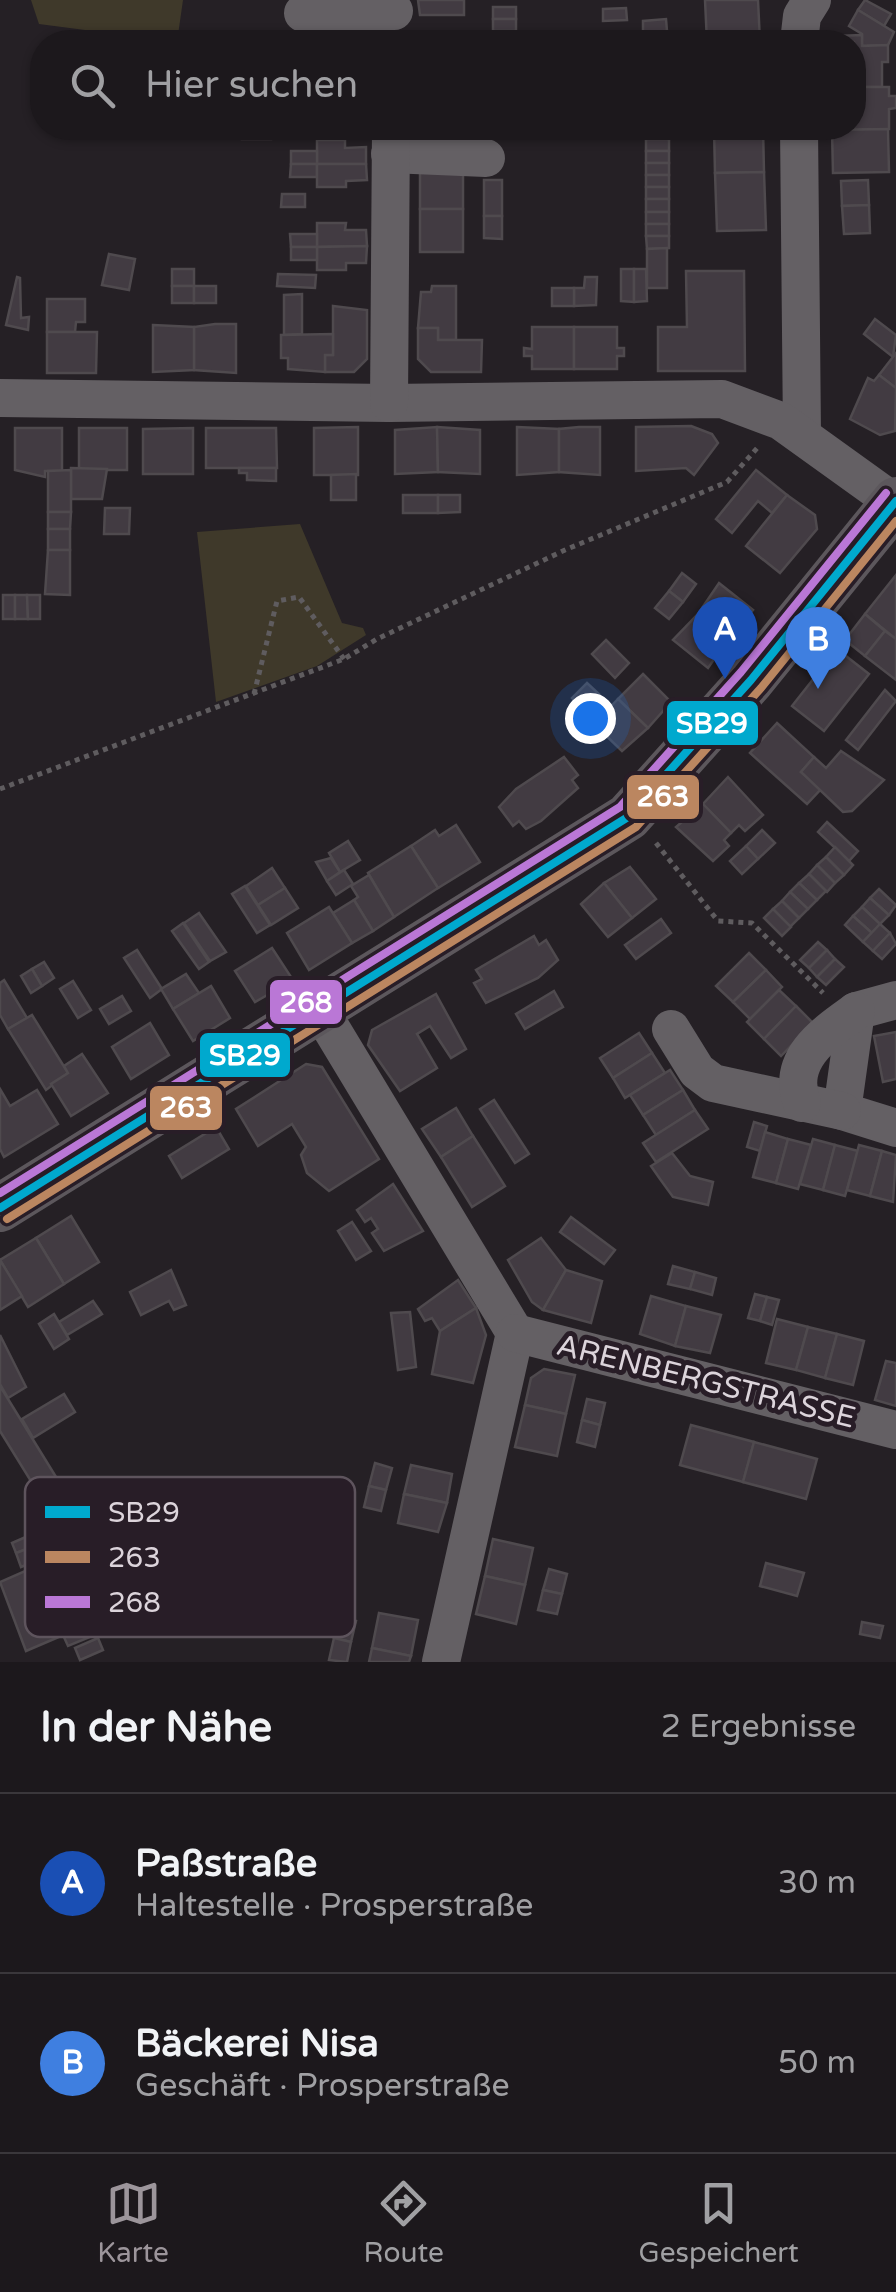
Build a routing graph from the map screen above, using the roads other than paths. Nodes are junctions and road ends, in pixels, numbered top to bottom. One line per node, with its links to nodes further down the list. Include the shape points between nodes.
1 (808, 2): 4 (street)
2 (304, 13): 3 (street)
3 (393, 18)
4 (801, 30)
5 (798, 140): 10 (street)
6 (390, 141): 7 (street); 9 (street)
7 (486, 158)
8 (0, 398): 9 (street)
9 (389, 403): 10 (street, via 722,399)
10 (791, 428): 11 (street)
11 (896, 502): 13 (main road, via 632,812)
12 (896, 1000): 14 (street)
13 (320, 1010): 19 (main road); 20 (street)
14 (856, 1011): 16 (street, via 802,1061 795,1084); 17 (street)
15 (670, 1029): 16 (street, via 713,1083)
16 (802, 1102): 17 (street)
17 (842, 1111): 18 (street)
18 (896, 1128)
19 (0, 1208)
20 (515, 1332): 21 (street, ARENBERGSTRASSE); 22 (street)
21 (896, 1430)
22 (441, 1662)

